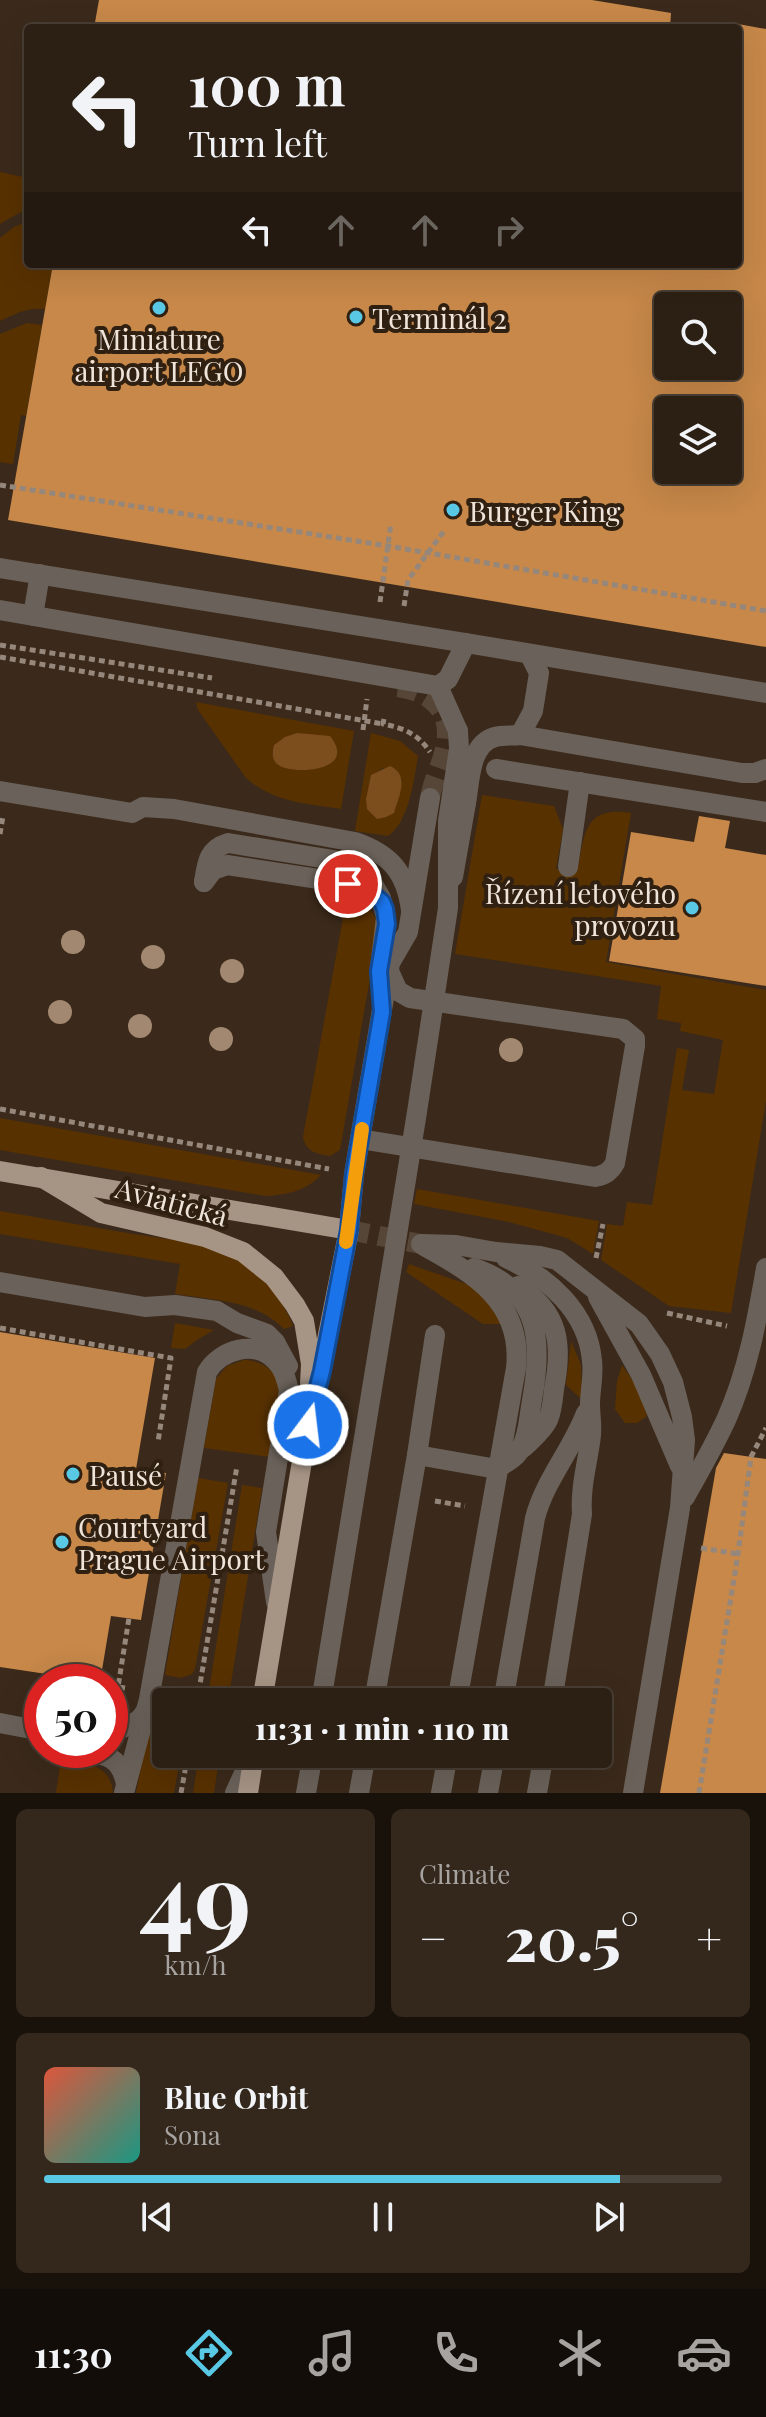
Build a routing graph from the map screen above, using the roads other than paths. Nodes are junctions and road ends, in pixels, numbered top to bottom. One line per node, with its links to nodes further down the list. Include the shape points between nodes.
1 (0, 568): 2 (lane, bridge)
2 (40, 574): 4 (lane, bridge); 5 (lane, bridge)
3 (0, 610): 4 (lane, bridge)
4 (33, 616): 7 (lane, bridge)
5 (466, 643): 6 (lane); 7 (lane, bridge, via 448,679)
6 (530, 655): 8 (lane); 9 (lane, bridge, via 539,673 533,711)
7 (438, 686): 18 (lane, bridge, via 458,731 459,749 448,821)
8 (766, 693)
9 (520, 735): 11 (lane, bridge, via 742,773); 18 (lane, bridge, via 485,741 474,759)
10 (496, 769): 12 (lane)
11 (766, 769)
12 (580, 782): 15 (lane); 16 (lane)
13 (0, 791): 19 (lane, via 132,813 143,807 174,809 355,842 390,860 403,879)
14 (430, 798): 19 (lane)
15 (766, 812)
16 (568, 867)
17 (204, 882): 21 (lane, via 209,855 228,843 352,863 366,872 387,924 379,971)
18 (448, 908): 39 (lane, bridge)
19 (411, 910): 20 (lane, via 408,932)
20 (389, 971): 21 (lane); 22 (lane, via 398,991 410,998 623,1029 635,1039 615,1163 611,1171 595,1177)
21 (382, 1012): 22 (lane)
22 (360, 1139): 25 (lane)
23 (0, 1171): 24 (main road, Aviatická)
24 (41, 1177): 25 (main road); 33 (main road, Aviatická, via 101,1213 231,1246 274,1277 304,1321 311,1364)
25 (349, 1230): 33 (main road)
26 (496, 1252): 27 (lane, via 421,1244); 32 (lane, via 540,1277 579,1317 593,1362); 36 (lane, via 557,1260 639,1324 673,1382 682,1417)
27 (454, 1263): 35 (lane, via 501,1304 516,1336 516,1368); 35 (lane, via 490,1273 526,1306 536,1331 537,1372 524,1441 518,1454)
28 (766, 1268): 36 (lane, via 741,1381)
29 (0, 1282): 31 (lane, via 145,1307 217,1311 275,1342 289,1367)
30 (435, 1335): 34 (lane)
31 (289, 1390): 37 (lane, via 266,1532); 44 (lane, via 277,1362 258,1351 221,1356 207,1372)
32 (590, 1404): 42 (lane, via 540,1498); 43 (lane, via 582,1514)
33 (308, 1425): 37 (main road, Aviatická)
34 (417, 1455): 35 (lane); 40 (lane)
35 (497, 1469): 41 (lane)
36 (680, 1508): 64 (lane)
37 (277, 1610): 38 (main road, Aviatická)
38 (264, 1688)
39 (323, 1688)
40 (376, 1688)
41 (459, 1688)
42 (505, 1688)
43 (554, 1688)
44 (145, 1712): 46 (lane); 56 (lane)
45 (0, 1723): 47 (lane)
46 (128, 1726)
47 (24, 1728)
48 (121, 1768): 56 (lane)
49 (247, 1768): 57 (lane)
50 (251, 1768): 58 (main road)
51 (310, 1768): 59 (lane)
52 (363, 1768): 60 (lane)
53 (445, 1768): 61 (lane)
54 (492, 1768): 62 (lane)
55 (541, 1768): 63 (lane)
56 (125, 1788)
57 (235, 1793)
58 (248, 1793)
59 (306, 1793)
60 (359, 1793)
61 (441, 1793)
62 (488, 1793)
63 (537, 1793)
64 (633, 1793)

